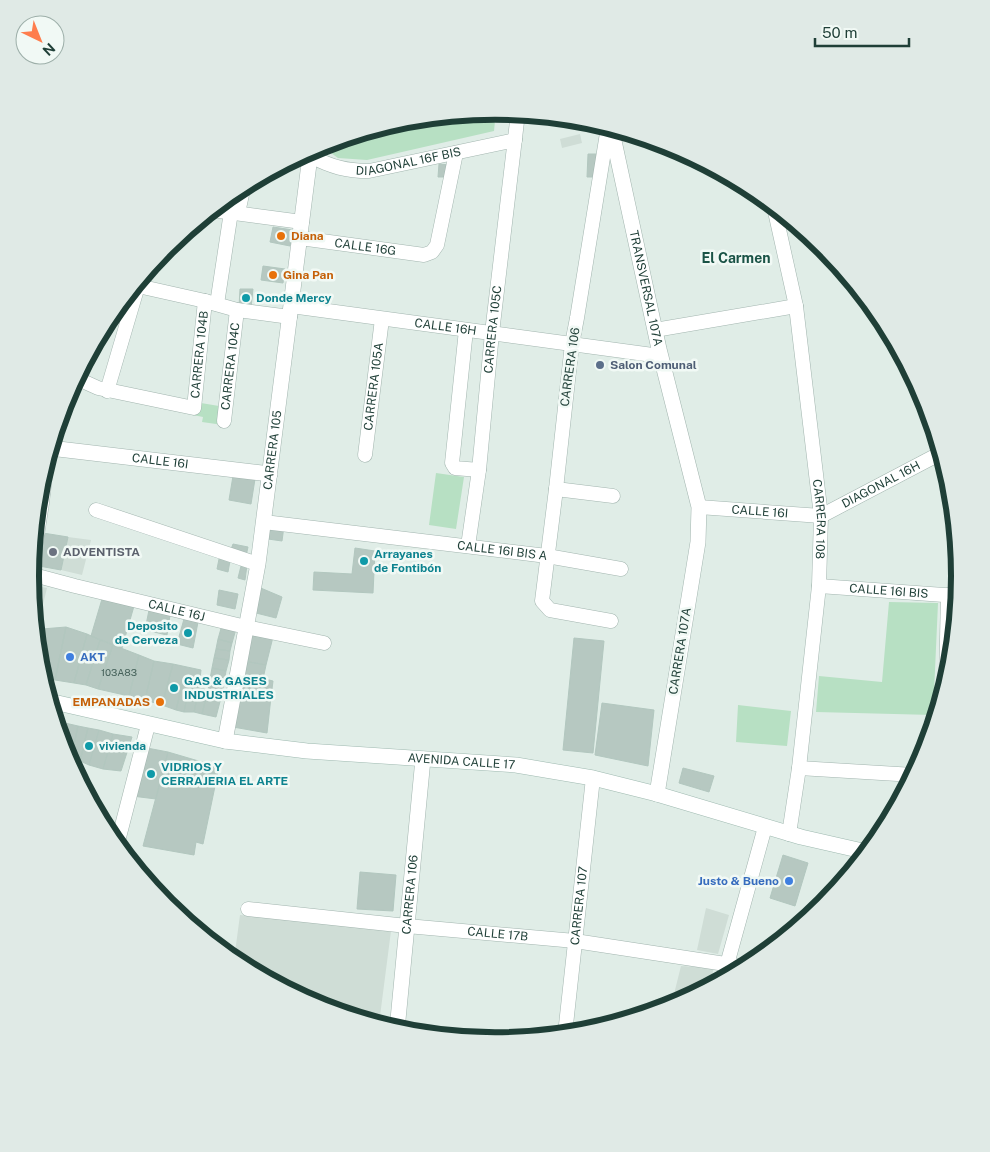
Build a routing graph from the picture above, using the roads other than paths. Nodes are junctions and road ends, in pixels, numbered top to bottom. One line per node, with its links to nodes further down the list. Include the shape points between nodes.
1 (517, 121): 4 (street, CARRERA 105C)
2 (608, 134): 24 (street, CARRERA 106)
3 (611, 135): 22 (street, TRANSVERSAL 107A)
4 (515, 140): 5 (street, DIAGONAL 16F BIS); 23 (street, CARRERA 105C)
5 (456, 154): 6 (street, DIAGONAL 16F BIS, via 349,171); 13 (street, CALLE 16G, via 437,245 432,252 424,255)
6 (314, 157)
7 (307, 160): 12 (street, CARRERA 105)
8 (240, 198): 10 (street, CARRERA 104B)
9 (221, 211): 10 (street)
10 (235, 213): 12 (street); 16 (street, CARRERA 104B)
11 (776, 217): 17 (street, CARRERA 108)
12 (302, 222): 13 (street, CARRERA 105)
13 (300, 238): 19 (street, CARRERA 105)
14 (144, 284): 16 (street, CALLE 16H)
15 (136, 295): 27 (street)
16 (211, 302): 18 (street, CALLE 16H); 27 (street, CARRERA 104B, via 194,408)
17 (796, 306): 22 (street); 38 (street, CARRERA 108)
18 (236, 310): 19 (street, CALLE 16H); 28 (street, CARRERA 104C)
19 (291, 311): 20 (street, CALLE 16H); 33 (street, CARRERA 105)
20 (382, 319): 21 (street, CALLE 16H); 30 (street, CARRERA 105A)
21 (466, 330): 23 (street, CALLE 16H); 32 (street, via 452,463 455,468)
22 (654, 330): 25 (street, TRANSVERSAL 107A)
23 (492, 333): 24 (street, CALLE 16H); 32 (street, CARRERA 105C)
24 (572, 344): 25 (street, CALLE 16H); 34 (street, CARRERA 106)
25 (660, 356): 36 (street, TRANSVERSAL 107A)
26 (83, 381): 27 (street)
27 (108, 391)
28 (224, 421)
29 (57, 449): 33 (street, CALLE 16I)
30 (365, 455)
31 (935, 456): 38 (street, DIAGONAL 16H)
32 (479, 470): 40 (street, CARRERA 105C)
33 (270, 474): 39 (street, CARRERA 105)
34 (556, 489): 35 (street); 41 (street, CARRERA 106)
35 (613, 496)
36 (699, 507): 38 (street, CALLE 16I); 57 (street, CARRERA 107A, via 698,542)
37 (96, 510): 42 (street)
38 (821, 516): 45 (street, CARRERA 108)
39 (264, 522): 40 (street, CALLE 16I BIS A); 42 (street, CARRERA 105)
40 (468, 546): 41 (street, CALLE 16I BIS A)
41 (548, 556): 43 (street, CALLE 16I BIS A); 47 (street, CARRERA 106, via 542,601 545,607)
42 (258, 564): 48 (street, CARRERA 105)
43 (621, 569)
44 (39, 576): 48 (street, CALLE 16J)
45 (819, 586): 46 (street, CALLE 16I BIS); 54 (street, CARRERA 108)
46 (950, 595)
47 (611, 621)
48 (246, 626): 49 (street, CALLE 16J); 52 (street, CARRERA 105)
49 (324, 643)
50 (57, 703): 51 (street, AVENIDA CALLE 17)
51 (148, 725): 52 (street, AVENIDA CALLE 17); 59 (street)
52 (225, 742): 53 (street, AVENIDA CALLE 17)
53 (423, 759): 56 (street, AVENIDA CALLE 17, via 516,765); 63 (street, CARRERA 106)
54 (799, 768): 55 (street); 60 (street, CARRERA 108)
55 (906, 774)
56 (593, 778): 57 (street, AVENIDA CALLE 17); 64 (street, CARRERA 107)
57 (657, 794): 58 (street, AVENIDA CALLE 17)
58 (765, 827): 60 (street, AVENIDA CALLE 17); 65 (street)
59 (120, 834)
60 (789, 834): 61 (street, AVENIDA CALLE 17)
61 (859, 850)
62 (248, 909): 63 (street, CALLE 17B)
63 (407, 926): 64 (street, CALLE 17B); 68 (street, CARRERA 106)
64 (575, 941): 65 (street, CALLE 17B); 69 (street, CARRERA 107)
65 (727, 963): 66 (street, CALLE 17B); 67 (street)
66 (733, 964)
67 (725, 969)
68 (398, 1021)
69 (566, 1026)

